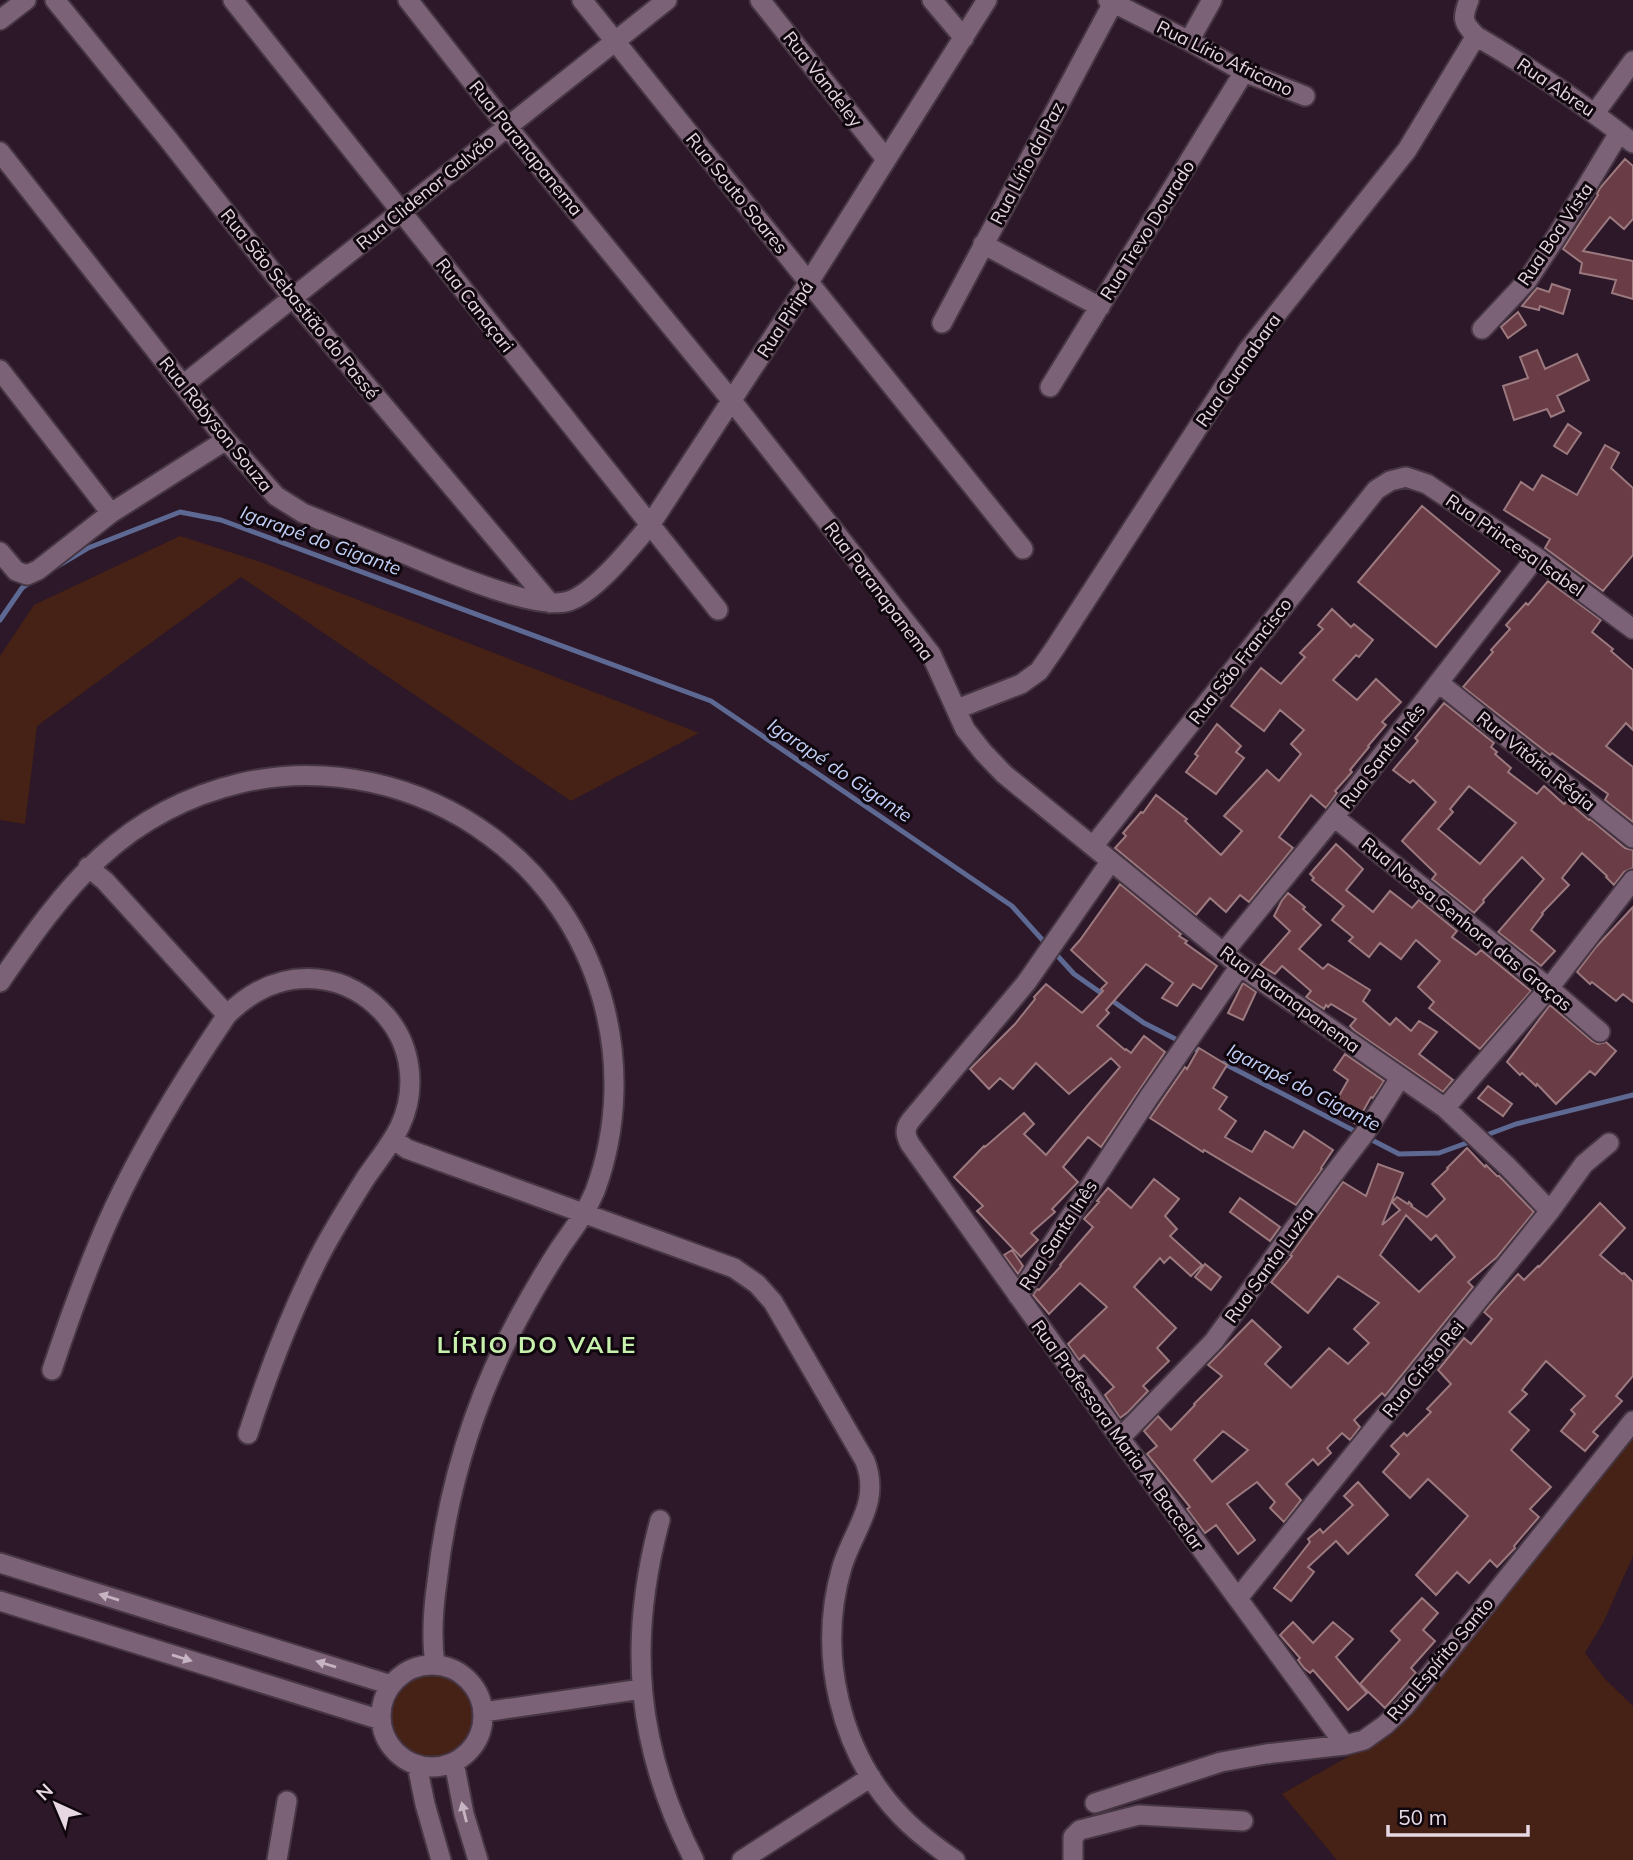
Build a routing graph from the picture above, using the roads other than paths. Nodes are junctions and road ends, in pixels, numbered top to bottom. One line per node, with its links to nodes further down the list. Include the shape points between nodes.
1 (26, 0): 13 (street)
2 (55, 0): 29 (street, Rua São Sebastião do Passé)
3 (233, 0): 26 (street, Rua Canaçari)
4 (408, 0): 22 (street, Rua Paranapanema)
5 (582, 0): 17 (street, Rua Souto Soares)
6 (667, 0): 17 (street, Rua Clidenor Galvão)
7 (760, 0): 25 (street, Rua Vandeley)
8 (932, 0): 15 (street)
9 (987, 0): 15 (street, Rua Piripá)
10 (1212, 0): 16 (street)
11 (1469, 0): 14 (street, via 1466,26)
12 (1110, 1): 16 (street, Rua Lírio Africano); 27 (street, Rua Lírio da Paz)
13 (0, 20)
14 (1476, 36): 21 (street, Rua Abreu); 48 (street, Rua Guanabara, via 1407,150 1248,350 1039,671 1021,684)
15 (964, 38): 25 (street, Rua Piripá)
16 (1189, 41): 19 (street, Rua Lírio Africano)
17 (615, 42): 22 (street, Rua Clidenor Galvão); 28 (street, Rua Souto Soares)
18 (1633, 61): 21 (street)
19 (1244, 72): 20 (street, Rua Lírio Africano); 30 (street, Rua Trevo Dourado)
20 (1305, 96)
21 (1595, 113): 23 (street, Rua Abreu)
22 (508, 126): 26 (street, Rua Clidenor Galvão); 36 (street, Rua Paranapanema)
23 (1626, 138): 32 (street, Rua Boa Vista, via 1527,281)
24 (0, 152): 34 (street, Rua Robyson Souza)
25 (886, 159): 28 (street, Rua Piripá)
26 (402, 212): 29 (street, Rua Clidenor Galvão); 40 (street, Rua Canaçari)
27 (984, 244): 30 (street); 31 (street, Rua Lírio da Paz)
28 (809, 282): 36 (street, Rua Piripá); 41 (street, Rua Souto Soares)
29 (292, 297): 34 (street, Rua Clidenor Galvão); 44 (street, Rua São Sebastião do Passé)
30 (1100, 307): 35 (street, Rua Trevo Dourado)
31 (942, 323)
32 (1482, 329)
33 (0, 370): 39 (street)
34 (183, 385): 37 (street, Rua Robyson Souza)
35 (1050, 387)
36 (732, 401): 40 (street, Rua Piripá); 48 (street, Rua Paranapanema, via 930,654)
37 (226, 440): 39 (street); 44 (street, Rua Robyson Souza, via 276,496 303,513 481,585)
38 (1390, 481): 43 (street, Rua Princesa Isabel, via 1406,477 1427,484); 51 (street, Rua São Francisco, via 1376,490)
39 (111, 513): 42 (street, via 27,575 16,571)
40 (650, 525): 44 (street, Rua Piripá, via 578,598); 45 (street, Rua Canaçari)
41 (1023, 549)
42 (0, 552)
43 (1536, 556): 46 (street, Rua Princesa Isabel); 47 (street, Rua Santa Inês)
44 (550, 603)
45 (718, 610)
46 (1630, 621)
47 (1438, 683): 49 (street, Rua Santa Inês); 50 (street, Rua Vitória Régia)
48 (957, 709): 51 (street, Rua Paranapanema, via 965,729 1004,774)
49 (1334, 817): 55 (street, Rua Santa Inês); 58 (street, Rua Nossa Senhora das Graças)
50 (1633, 838)
51 (1094, 845): 52 (street, Rua Paranapanema)
52 (1111, 861): 55 (street, Rua Paranapanema); 67 (street, Rua Professora Maria A. Baccelar, via 1040,963 906,1127 909,1144)
53 (88, 867): 57 (street); 59 (street); 66 (street, via 135,829 188,800 276,777 366,781 424,798 477,826 523,863 560,908 589,960 607,1016 614,1104 604,1162)
54 (1633, 880): 58 (street)
55 (1224, 952): 56 (street, Rua Paranapanema)
56 (1240, 966): 61 (street, Rua Paranapanema); 67 (street, Rua Santa Inês)
57 (0, 982)
58 (1549, 988): 60 (street, Rua Nossa Senhora das Graças); 62 (street)
59 (227, 1015): 63 (street, via 254,993 286,980 320,979 367,998 390,1021 408,1064 406,1110); 68 (street, via 166,1109 114,1209)
60 (1601, 1032)
61 (1400, 1077): 62 (street, Rua Paranapanema); 71 (street, Rua Santa Luzia, via 1365,1133 1214,1341)
62 (1445, 1108): 65 (street, Rua Paranapanema)
63 (393, 1139): 66 (street, via 407,1149); 70 (street, via 342,1216 298,1298)
64 (1609, 1143): 65 (street, Rua Cristo Rei, via 1584,1164)
65 (1550, 1211): 74 (street, Rua Cristo Rei)
66 (584, 1215): 76 (street, via 517,1319 468,1434 439,1559 432,1644); 84 (street, via 734,1268 757,1284 773,1302 864,1461 870,1498 842,1567 832,1648 839,1702)
67 (1018, 1296): 71 (street, Rua Professora Maria A. Baccelar)
68 (52, 1370)
69 (1633, 1421): 81 (street, Rua Espírito Santo, via 1405,1706 1364,1740)
70 (248, 1434)
71 (1120, 1438): 74 (street, Rua Professora Maria A. Baccelar)
72 (660, 1520): 78 (street, via 644,1590)
73 (0, 1563): 77 (street, one-way to 73)
74 (1238, 1598): 81 (street, Rua Professora Maria A. Baccelar)
75 (0, 1601): 80 (street, one-way to 80)
76 (435, 1664): 77 (street, via 411,1669); 79 (street, via 468,1679)
77 (391, 1685): 80 (street)
78 (642, 1689): 79 (street); 91 (street, via 657,1769)
79 (484, 1712): 82 (street, via 477,1742)
80 (381, 1720): 83 (street, via 388,1743)
81 (1345, 1745): 86 (street, Rua Espírito Santo, via 1221,1762)
82 (454, 1762): 83 (street); 90 (street, one-way to 82)
83 (417, 1765): 89 (street)
84 (871, 1777): 92 (street); 93 (street, via 900,1815)
85 (287, 1801): 88 (street)
86 (1095, 1803)
87 (1243, 1821): 94 (street, via 1139,1815 1080,1830 1073,1837)
88 (277, 1860)
89 (441, 1860)
90 (478, 1860)
91 (694, 1860)
92 (742, 1860)
93 (955, 1860)
94 (1073, 1860)

